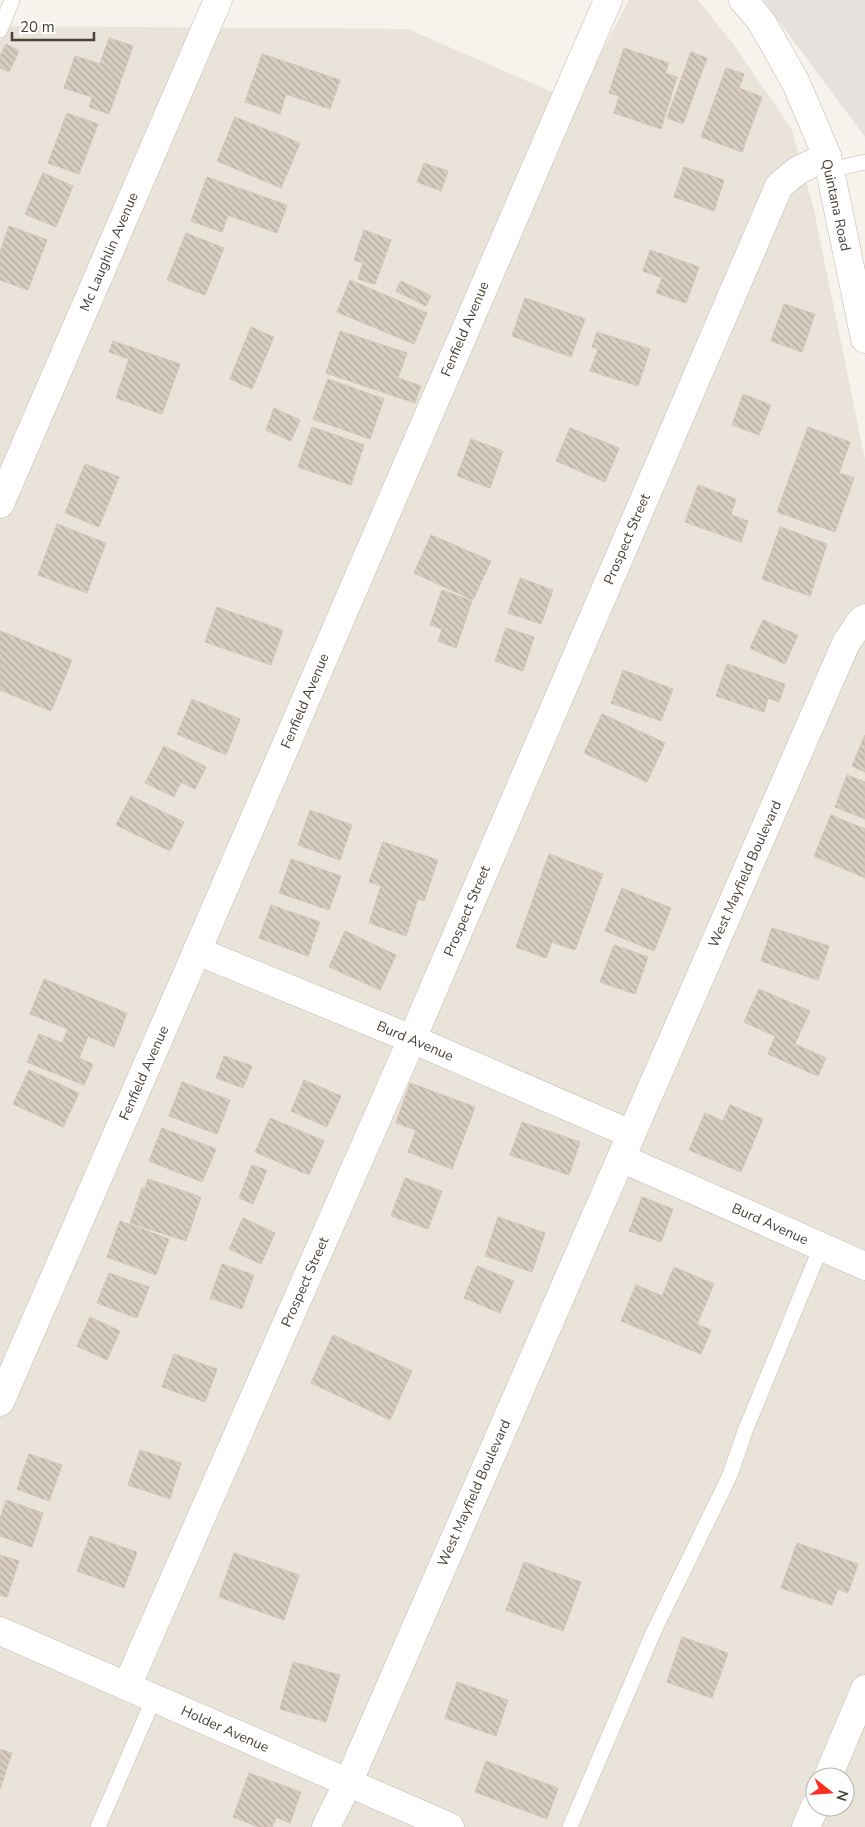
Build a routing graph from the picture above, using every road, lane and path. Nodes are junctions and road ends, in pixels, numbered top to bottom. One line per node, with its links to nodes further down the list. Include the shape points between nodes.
1 (12, 0): 5 (lane)
2 (608, 0): 11 (street, Fenfield Avenue)
3 (743, 0): 7 (street, Quintana Road, via 761,21 796,83)
4 (214, 1): 9 (street, Mc Laughlin Avenue)
5 (0, 30)
6 (865, 162): 7 (lane)
7 (828, 163): 8 (street, Quintana Road); 12 (street, Prospect Street, via 797,171 778,186)
8 (865, 339)
9 (0, 504)
10 (865, 618): 13 (street, West Mayfield Boulevard, via 846,643)
11 (197, 951): 12 (street, Burd Avenue); 16 (street, Fenfield Avenue)
12 (412, 1039): 13 (street, Burd Avenue); 18 (street, Prospect Street)
13 (626, 1146): 14 (street, Burd Avenue); 22 (street, West Mayfield Boulevard)
14 (821, 1246): 15 (street, Burd Avenue); 26 (lane, via 745,1431 730,1476 654,1631)
15 (865, 1266)
16 (0, 1402)
17 (0, 1631): 18 (street, Holder Avenue)
18 (127, 1686): 20 (street, Holder Avenue)
19 (865, 1690): 21 (street)
20 (154, 1698): 22 (street, Holder Avenue); 23 (lane)
21 (832, 1767)
22 (348, 1783): 24 (street, West Mayfield Boulevard); 25 (street, Holder Avenue)
23 (98, 1827)
24 (326, 1827)
25 (450, 1827)
26 (570, 1827)

